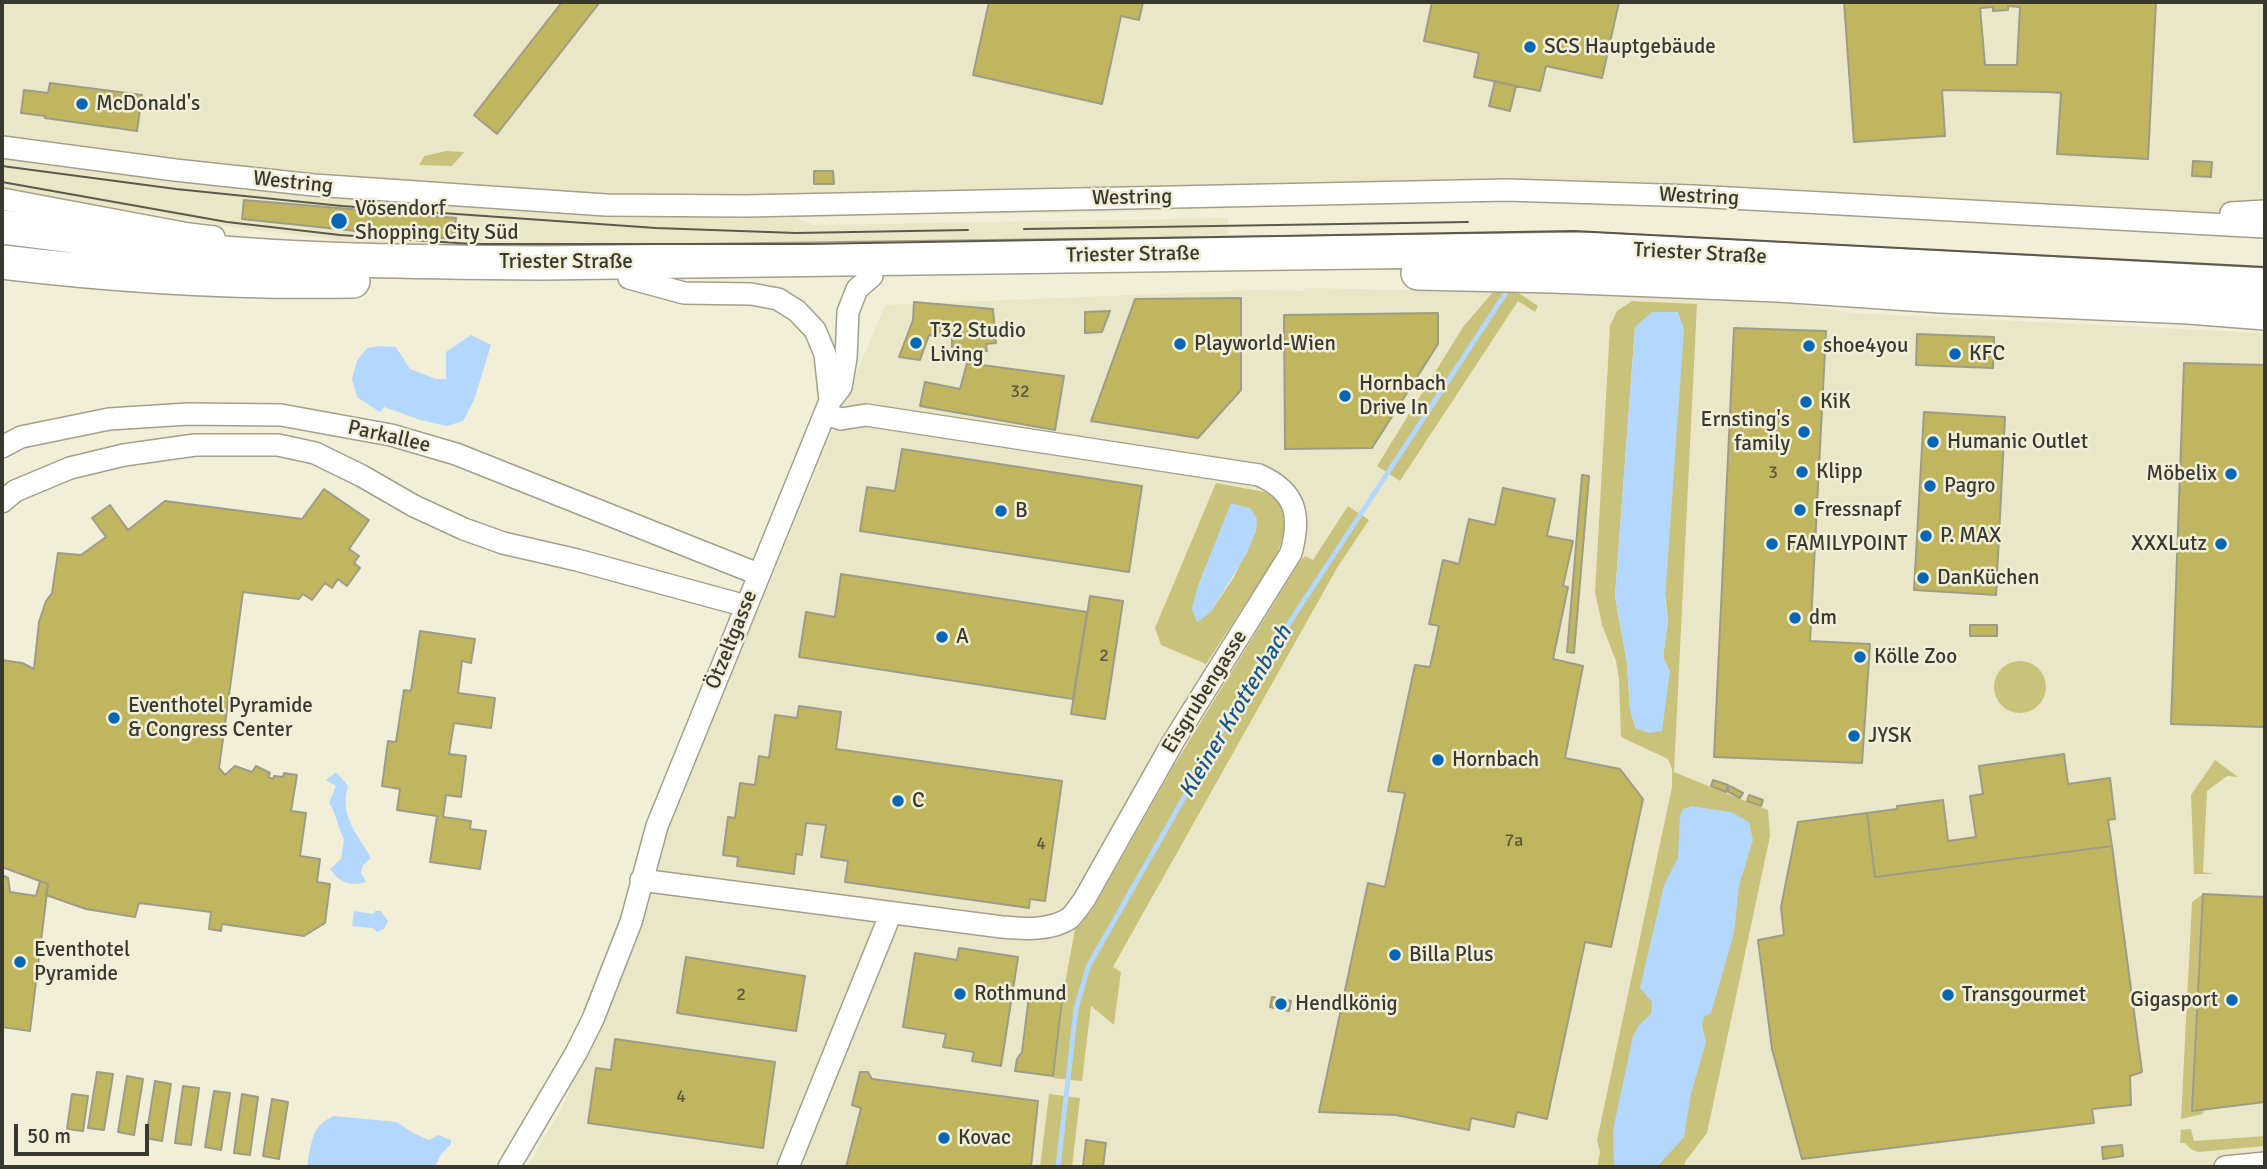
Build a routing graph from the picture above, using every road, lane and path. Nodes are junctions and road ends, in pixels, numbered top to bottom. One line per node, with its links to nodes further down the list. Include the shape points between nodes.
1 (2, 147): 4 (street, Westring, via 314,185 606,205 1507,190)
2 (2, 199): 7 (street, via 189,234 285,244)
3 (2265, 211): 4 (street, via 2223,213)
4 (2203, 224): 5 (street, Westring)
5 (2265, 226)
6 (2, 227): 7 (main road, Triester Straße, via 186,250)
7 (333, 260): 11 (main road, Triester Straße, via 542,263 1589,249)
8 (2, 262): 10 (main road, Triester Straße, via 202,279)
9 (872, 276): 10 (main road, Triester Straße); 12 (main road, Triester Straße, via 1270,270 1541,275); 13 (street, Ötzeltgasse, via 857,289 848,312 841,387)
10 (629, 278): 13 (street, Ötzeltgasse, via 684,293 751,293 778,299 797,310 815,330 825,354)
11 (2265, 285)
12 (2265, 313)
13 (828, 408): 18 (street, Ötzeltgasse); 21 (street, Eisgrubengasse, via 841,419 866,415 1246,472 1275,482 1288,494 1297,524 1291,553 1070,917 1052,926 1026,929)
14 (245, 415): 15 (street); 16 (street, Parkallee, via 109,419 21,437); 18 (street, Parkallee, via 281,415 391,435 456,454)
15 (245, 445): 17 (street, Parkallee, via 195,445 124,455 70,468); 19 (street, Parkallee, via 278,445 315,453 414,506 503,543)
16 (2, 447)
17 (2, 502)
18 (758, 575): 19 (street, Ötzeltgasse)
19 (746, 606): 20 (street, Ötzeltgasse, via 657,826)
20 (641, 880): 21 (street, Eisgrubengasse); 23 (street, Ötzeltgasse, via 631,922 593,1019)
21 (891, 913): 24 (street)
22 (2265, 1164): 25 (street)
23 (509, 1167)
24 (789, 1167)
25 (2225, 1167)

